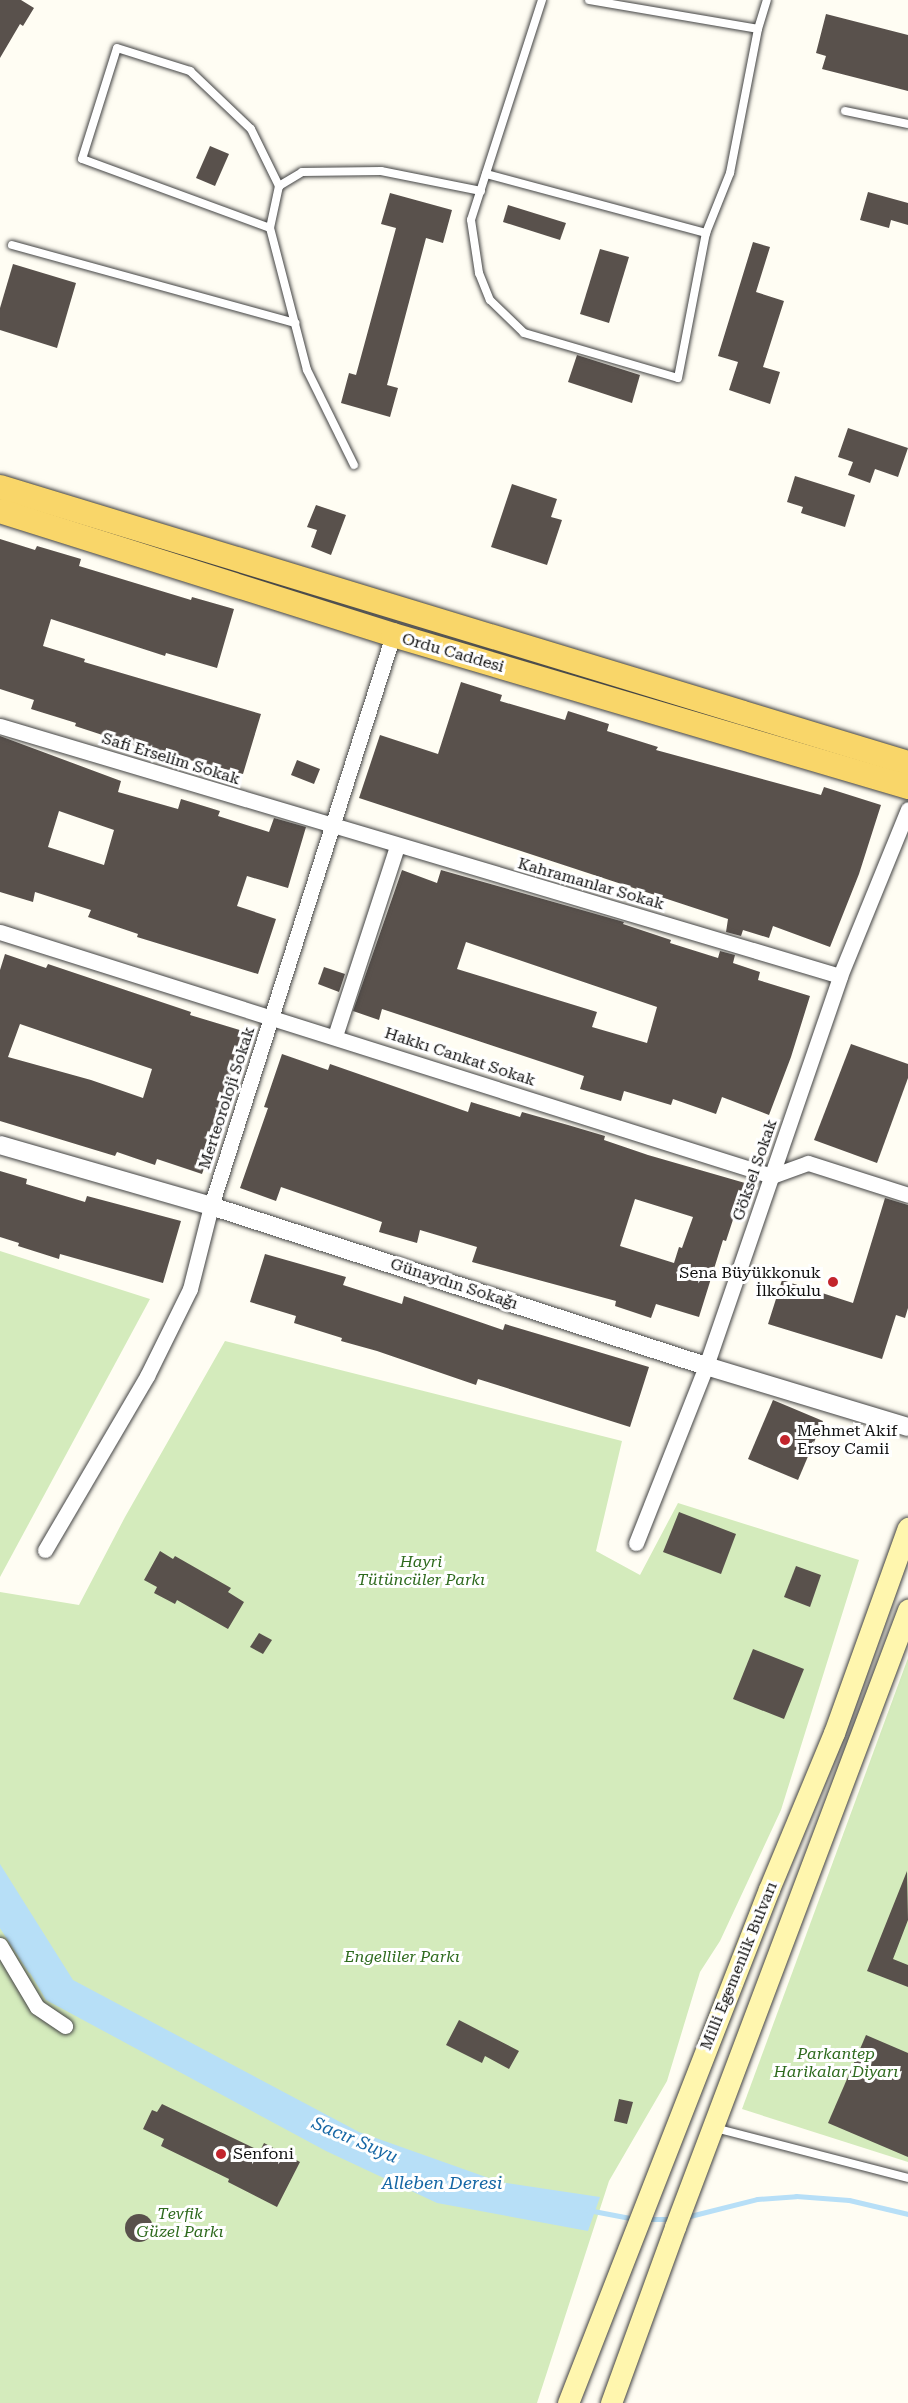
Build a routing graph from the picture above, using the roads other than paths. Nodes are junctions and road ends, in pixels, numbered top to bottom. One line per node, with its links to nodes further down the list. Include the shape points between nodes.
1 (542, 0): 7 (lane)
2 (589, 0): 4 (lane)
3 (767, 0): 4 (lane)
4 (758, 30): 11 (lane, via 730,172)
5 (845, 111): 6 (lane)
6 (908, 124)
7 (486, 174): 9 (lane); 11 (lane)
8 (279, 186): 9 (lane, via 302,172 381,171); 10 (lane); 10 (lane, via 251,129 190,71 117,48 82,159)
9 (481, 191): 11 (lane, via 471,220 479,273 490,300 515,325 524,333 678,378)
10 (270, 228): 13 (lane)
11 (706, 233)
12 (12, 245): 13 (lane)
13 (295, 323): 14 (lane, via 307,370)
14 (354, 465)
15 (0, 487): 19 (main road, Ordu Caddesi)
16 (0, 511): 17 (main road, Ordu Caddesi)
17 (393, 635): 20 (main road, Ordu Caddesi); 22 (street, Merteoroloji Sokak)
18 (0, 726): 22 (street, Safi Erselim Sokak)
19 (908, 764)
20 (908, 787)
21 (908, 809): 25 (street, Göksel Sokak)
22 (333, 826): 23 (street, Kahramanlar Sokak); 26 (street, Merteoroloji Sokak)
23 (397, 846): 25 (street, Kahramanlar Sokak); 27 (street)
24 (0, 932): 26 (street, Hakkı Cankat Sokak)
25 (840, 976): 29 (street, Göksel Sokak)
26 (272, 1017): 27 (street, Hakkı Cankat Sokak); 31 (street, Merteoroloji Sokak)
27 (334, 1036): 29 (street, Hakkı Cankat Sokak)
28 (0, 1145): 31 (street, Günaydın Sokağı)
29 (772, 1176): 30 (street, via 808,1163); 32 (street, Göksel Sokak)
30 (908, 1195)
31 (211, 1206): 32 (street, Günaydın Sokağı); 36 (street, Merteoroloji Sokak, via 190,1288 157,1357)
32 (706, 1366): 33 (street, Günaydın Sokağı); 35 (street, Göksel Sokak)
33 (908, 1427)
34 (908, 1528): 42 (main road, Milli Egemenlik Bulvarı, via 834,1733 623,2256)
35 (636, 1543)
36 (45, 1550)
37 (908, 1610): 40 (main road, Milli Egemenlik Bulvarı)
38 (0, 1945): 39 (street, via 37,2007)
39 (65, 2026)
40 (713, 2127): 41 (lane); 43 (main road, Milli Egemenlik Bulvarı)
41 (908, 2178)
42 (568, 2403)
43 (611, 2403)

